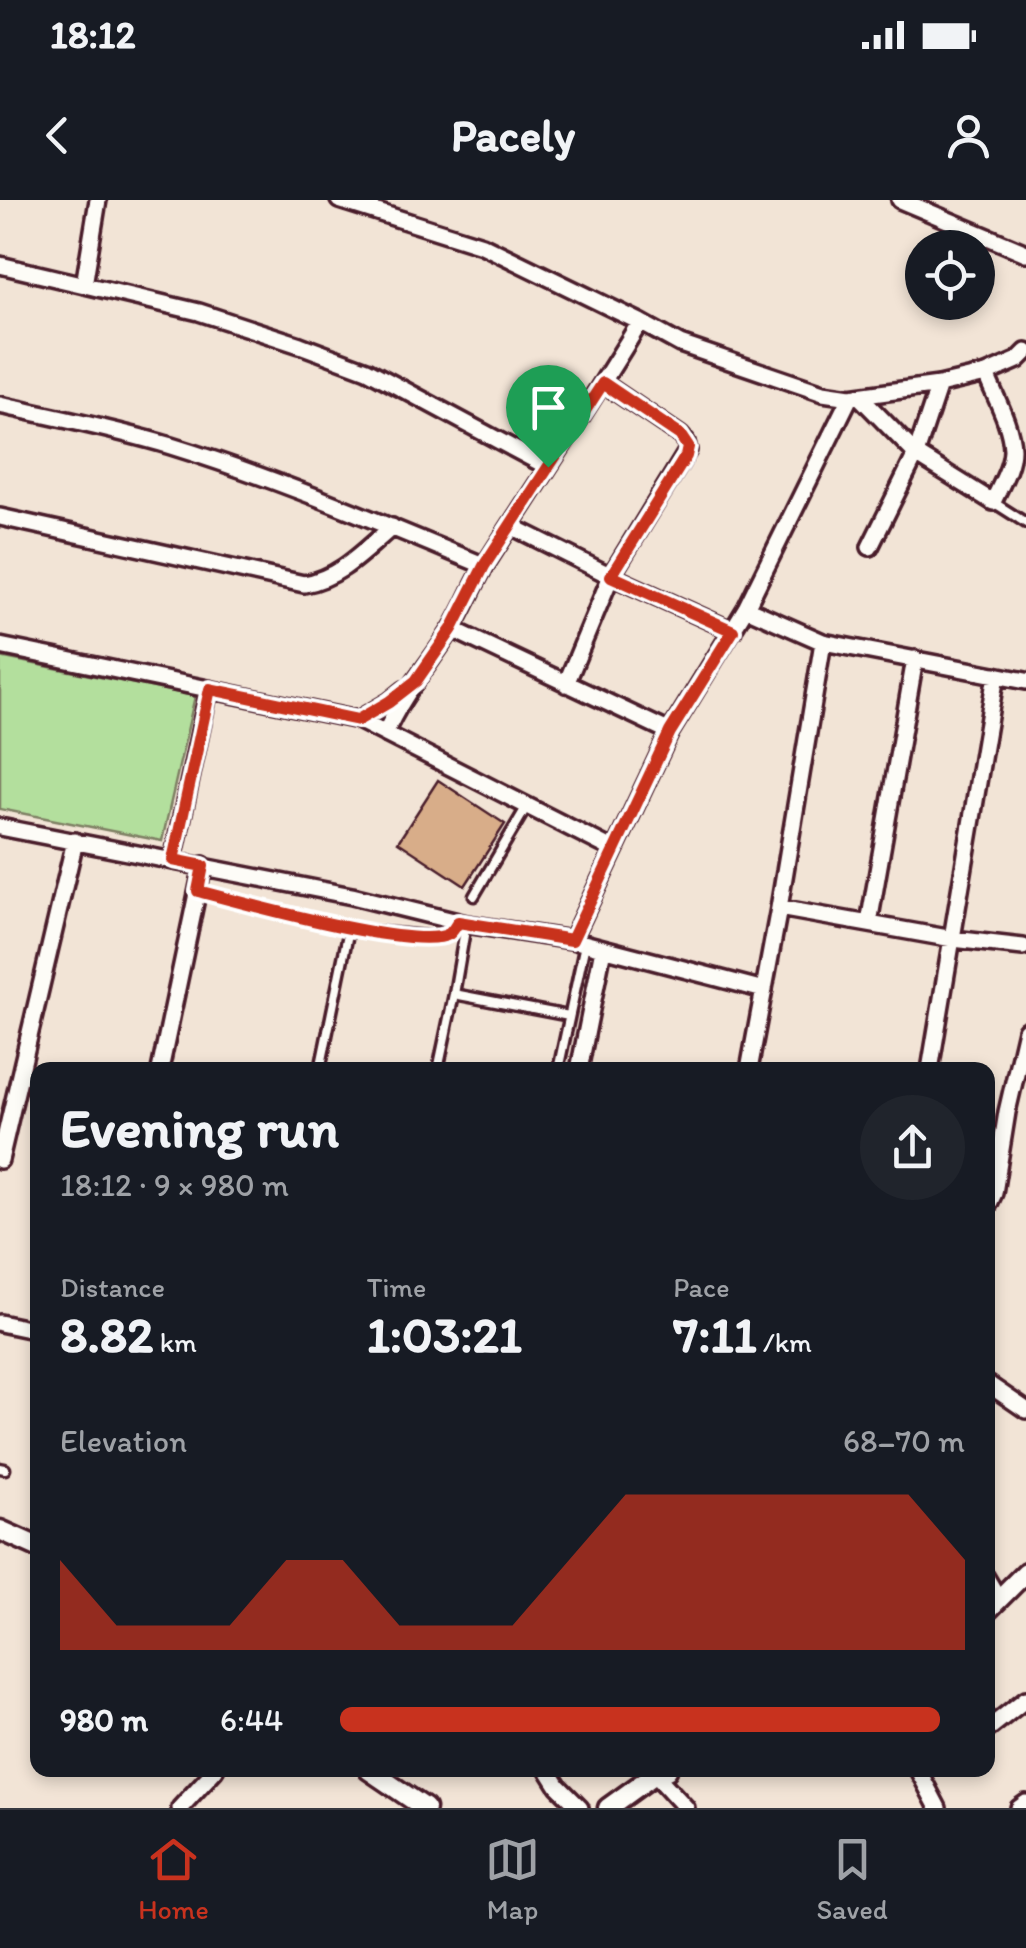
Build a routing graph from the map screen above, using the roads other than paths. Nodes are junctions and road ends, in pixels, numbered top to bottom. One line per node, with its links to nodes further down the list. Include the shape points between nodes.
1 (98, 200): 6 (street)
2 (339, 200): 7 (street, via 482,245)
3 (900, 200): 4 (street)
4 (1026, 253)
5 (0, 266): 6 (street)
6 (84, 284): 15 (street, via 199,312 368,370)
7 (640, 322): 10 (street); 12 (street, via 680,344 822,393)
8 (1026, 352): 9 (street)
9 (986, 374): 11 (street); 16 (street, via 1012,451)
10 (603, 383): 15 (street); 23 (street, via 688,447)
11 (939, 385): 12 (street); 14 (street)
12 (854, 396): 14 (street); 24 (street)
13 (0, 405): 20 (street, via 166,444)
14 (916, 454): 16 (street); 21 (street)
15 (548, 467): 19 (street)
16 (993, 502): 18 (lane)
17 (0, 517): 20 (street, via 304,584 338,574)
18 (1026, 523)
19 (511, 526): 22 (street); 23 (street)
20 (392, 527): 22 (street)
21 (870, 547)
22 (484, 566): 25 (street)
23 (611, 576): 26 (street); 33 (street)
24 (746, 608): 26 (street); 27 (street)
25 (452, 629): 31 (street); 33 (street)
26 (733, 631): 36 (street)
27 (823, 642): 29 (street); 46 (street)
28 (0, 646): 34 (street)
29 (915, 659): 30 (street); 48 (street)
30 (996, 675): 32 (street); 50 (street)
31 (416, 681): 35 (street); 37 (street)
32 (1026, 681)
33 (566, 684): 36 (street)
34 (210, 689): 35 (street); 42 (street)
35 (358, 720): 37 (street)
36 (670, 732): 41 (street)
37 (385, 734): 38 (street)
38 (527, 806): 41 (street); 45 (lane)
39 (0, 827): 40 (street)
40 (75, 841): 42 (street); 65 (street)
41 (614, 850): 51 (street)
42 (173, 860): 43 (street)
43 (203, 866): 44 (street); 47 (street)
44 (198, 891): 49 (lane); 58 (street)
45 (474, 896)
46 (779, 908): 48 (street); 54 (street)
47 (462, 923): 49 (lane, via 436,937); 51 (street); 55 (lane)
48 (869, 923): 50 (street)
49 (349, 929): 59 (lane)
50 (952, 939): 52 (street); 64 (street)
51 (579, 942): 53 (street); 56 (lane)
52 (1025, 945)
53 (602, 949): 54 (street); 62 (street)
54 (764, 990): 63 (street)
55 (454, 994): 56 (lane); 60 (lane)
56 (570, 1016): 61 (lane)
57 (1026, 1030): 67 (street)
58 (162, 1062)
59 (322, 1062)
60 (440, 1062)
61 (560, 1062)
62 (581, 1062)
63 (750, 1062)
64 (931, 1062)
65 (4, 1122): 66 (street)
66 (0, 1160)
67 (995, 1187)
68 (0, 1324): 69 (street)
69 (30, 1330)
70 (995, 1389): 71 (street)
71 (1026, 1410)
72 (0, 1530): 73 (street)
73 (30, 1543)
74 (1026, 1572): 75 (street)
75 (995, 1602)
76 (1026, 1698): 77 (street)
77 (995, 1724)
78 (209, 1777): 85 (street)
79 (379, 1777): 86 (street)
80 (552, 1777): 87 (street)
81 (654, 1777): 88 (street)
82 (664, 1777): 89 (street)
83 (922, 1777): 90 (street)
84 (1026, 1803): 91 (street)
85 (180, 1808)
86 (425, 1808)
87 (580, 1808)
88 (608, 1808)
89 (686, 1808)
90 (938, 1808)
91 (1020, 1808)

